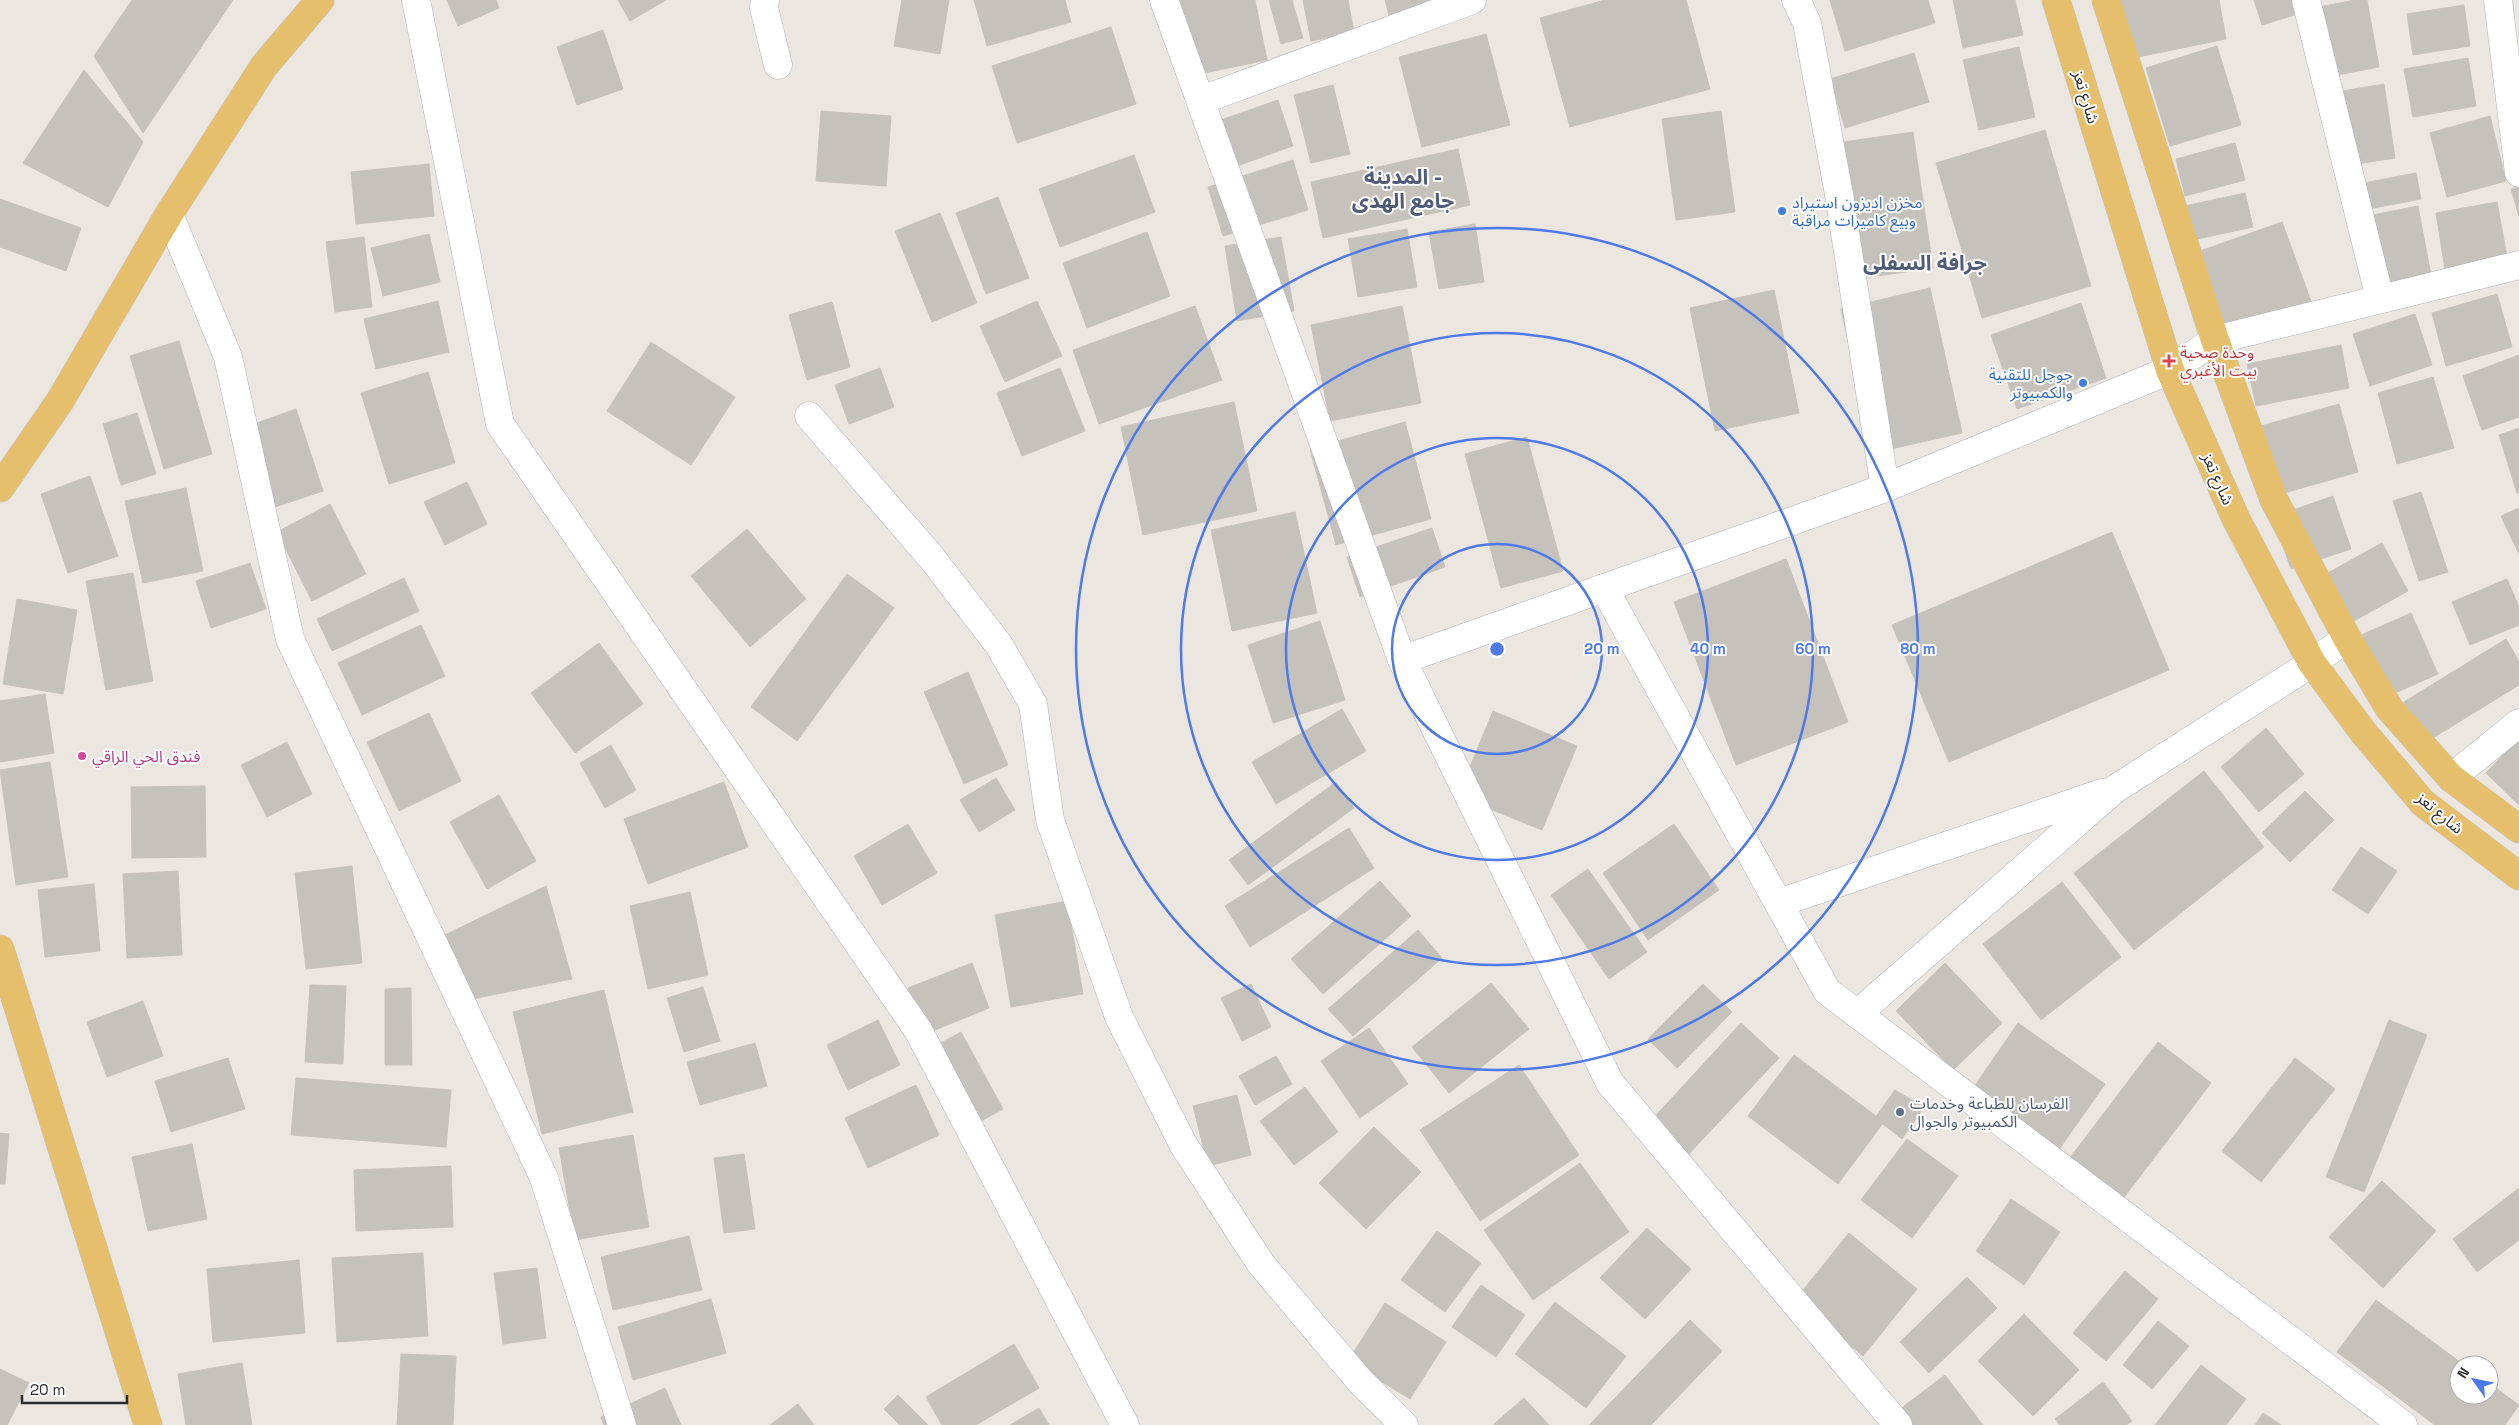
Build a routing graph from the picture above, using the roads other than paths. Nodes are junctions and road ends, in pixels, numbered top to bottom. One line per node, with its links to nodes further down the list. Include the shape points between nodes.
1 (320, 0): 14 (main road, via 264,66)
2 (416, 0): 36 (street, via 500,424 918,1030)
3 (765, 0): 11 (street, via 764,8)
4 (1164, 0): 12 (street)
5 (1472, 0): 12 (street)
6 (1796, 0): 21 (street, via 1807,23 1839,194)
7 (2056, 0): 18 (main road, شارع تعز)
8 (2106, 0): 17 (main road)
9 (2306, 0): 16 (street)
10 (2498, 0): 13 (street)
11 (778, 65)
12 (1202, 100): 24 (street)
13 (2519, 172)
14 (169, 214): 20 (main road, via 60,401); 35 (street, via 228,357 290,639 544,1178)
15 (2519, 265): 16 (street)
16 (2380, 299): 17 (street)
17 (2216, 340): 18 (street); 23 (main road, via 2274,500)
18 (2170, 370): 21 (street); 25 (main road, شارع تعز, via 2236,519)
19 (809, 416): 37 (street, via 936,565 999,645 1034,704 1050,820 1119,1017 1183,1144 1261,1264 1360,1382)
20 (0, 488)
21 (1885, 488): 22 (street)
22 (1604, 588): 24 (street); 31 (street)
23 (2347, 638): 25 (street); 27 (main road, via 2389,708)
24 (1402, 660): 38 (street, via 1610,1083)
25 (2312, 663): 28 (street); 30 (main road, شارع تعز, via 2362,732 2423,803)
26 (2519, 722): 27 (street)
27 (2451, 778): 29 (main road)
28 (2115, 789): 31 (street); 33 (street)
29 (2519, 829)
30 (2519, 876)
31 (1779, 903): 33 (street, via 1827,991)
32 (0, 949): 34 (main road)
33 (1858, 1014): 39 (street)
34 (148, 1425)
35 (622, 1425)
36 (1125, 1425)
37 (1404, 1425)
38 (1898, 1425)
39 (2403, 1425)

